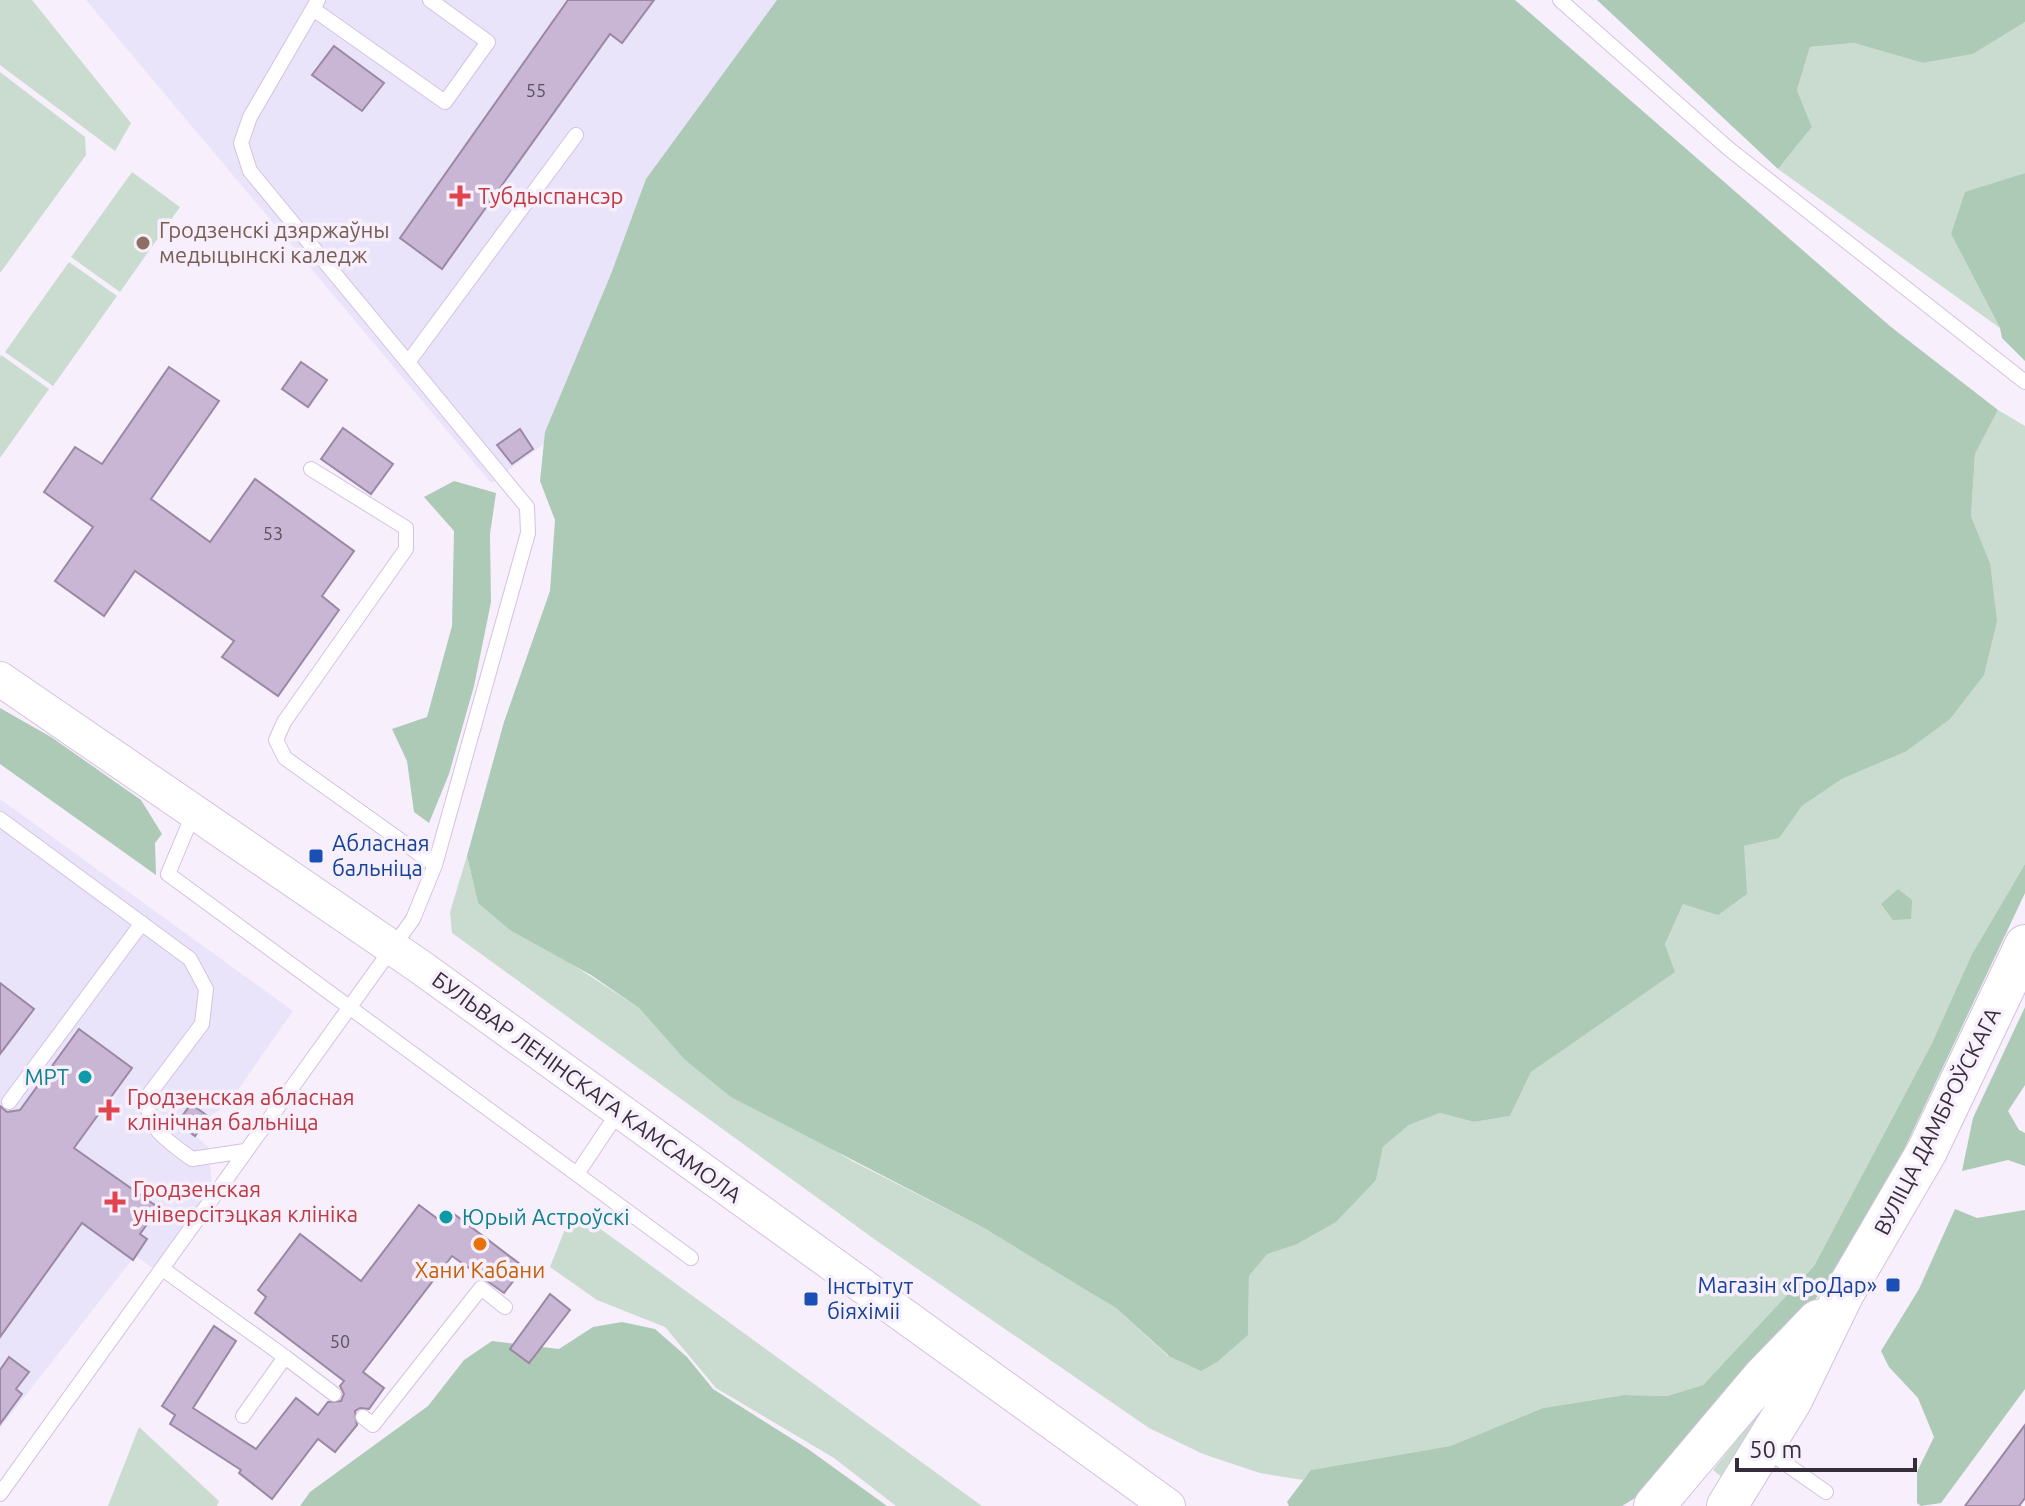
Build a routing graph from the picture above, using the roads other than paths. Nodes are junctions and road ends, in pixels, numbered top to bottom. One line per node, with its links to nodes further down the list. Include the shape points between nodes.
1 (430, 0): 3 (lane, via 488,42 445,102)
2 (1560, 0): 6 (lane, via 1729,149)
3 (315, 5): 5 (lane, via 250,117 241,143 250,171)
4 (576, 135): 5 (lane)
5 (409, 361): 11 (lane, via 527,507 528,533)
6 (2025, 382)
7 (311, 469): 11 (lane, via 406,528 406,549 276,740 285,758)
8 (0, 679): 9 (street, БУЛЬВАР ЛЕНІНСКАГА КАМСАМОЛА)
9 (194, 812): 14 (street, БУЛЬВАР ЛЕНІНСКАГА КАМСАМОЛА); 15 (lane, via 168,874)
10 (0, 819): 12 (lane)
11 (435, 865): 14 (lane, via 413,919)
12 (142, 923): 16 (lane); 18 (lane, via 190,959 206,989 202,1024 147,1097 146,1112 154,1129 192,1159)
13 (2025, 945): 24 (main road, ВУЛІЦА ДАМБРОЎСКАГА, via 1927,1151 1843,1295)
14 (393, 948): 15 (lane); 17 (street, БУЛЬВАР ЛЕНІНСКАГА КАМСАМОЛА)
15 (348, 1006): 18 (lane); 19 (lane)
16 (9, 1102)
17 (620, 1110): 19 (lane); 31 (street, БУЛЬВАР ЛЕНІНСКАГА КАМСАМОЛА)
18 (245, 1151): 21 (lane)
19 (577, 1174): 20 (lane)
20 (691, 1258)
21 (164, 1270): 23 (lane); 30 (lane)
22 (505, 1307): 27 (lane, via 481,1288 373,1425)
23 (285, 1357): 25 (lane); 26 (lane)
24 (1775, 1391): 28 (main road, ВУЛІЦА ДАМБРОЎСКАГА); 32 (main road, ВУЛІЦА ДАМБРОЎСКАГА)
25 (334, 1394)
26 (243, 1416)
27 (363, 1417)
28 (1762, 1448): 29 (lane); 33 (main road, ВУЛІЦА ДАМБРОЎСКАГА)
29 (1826, 1492)
30 (0, 1494)
31 (1168, 1506)
32 (1654, 1506)
33 (1727, 1506)

